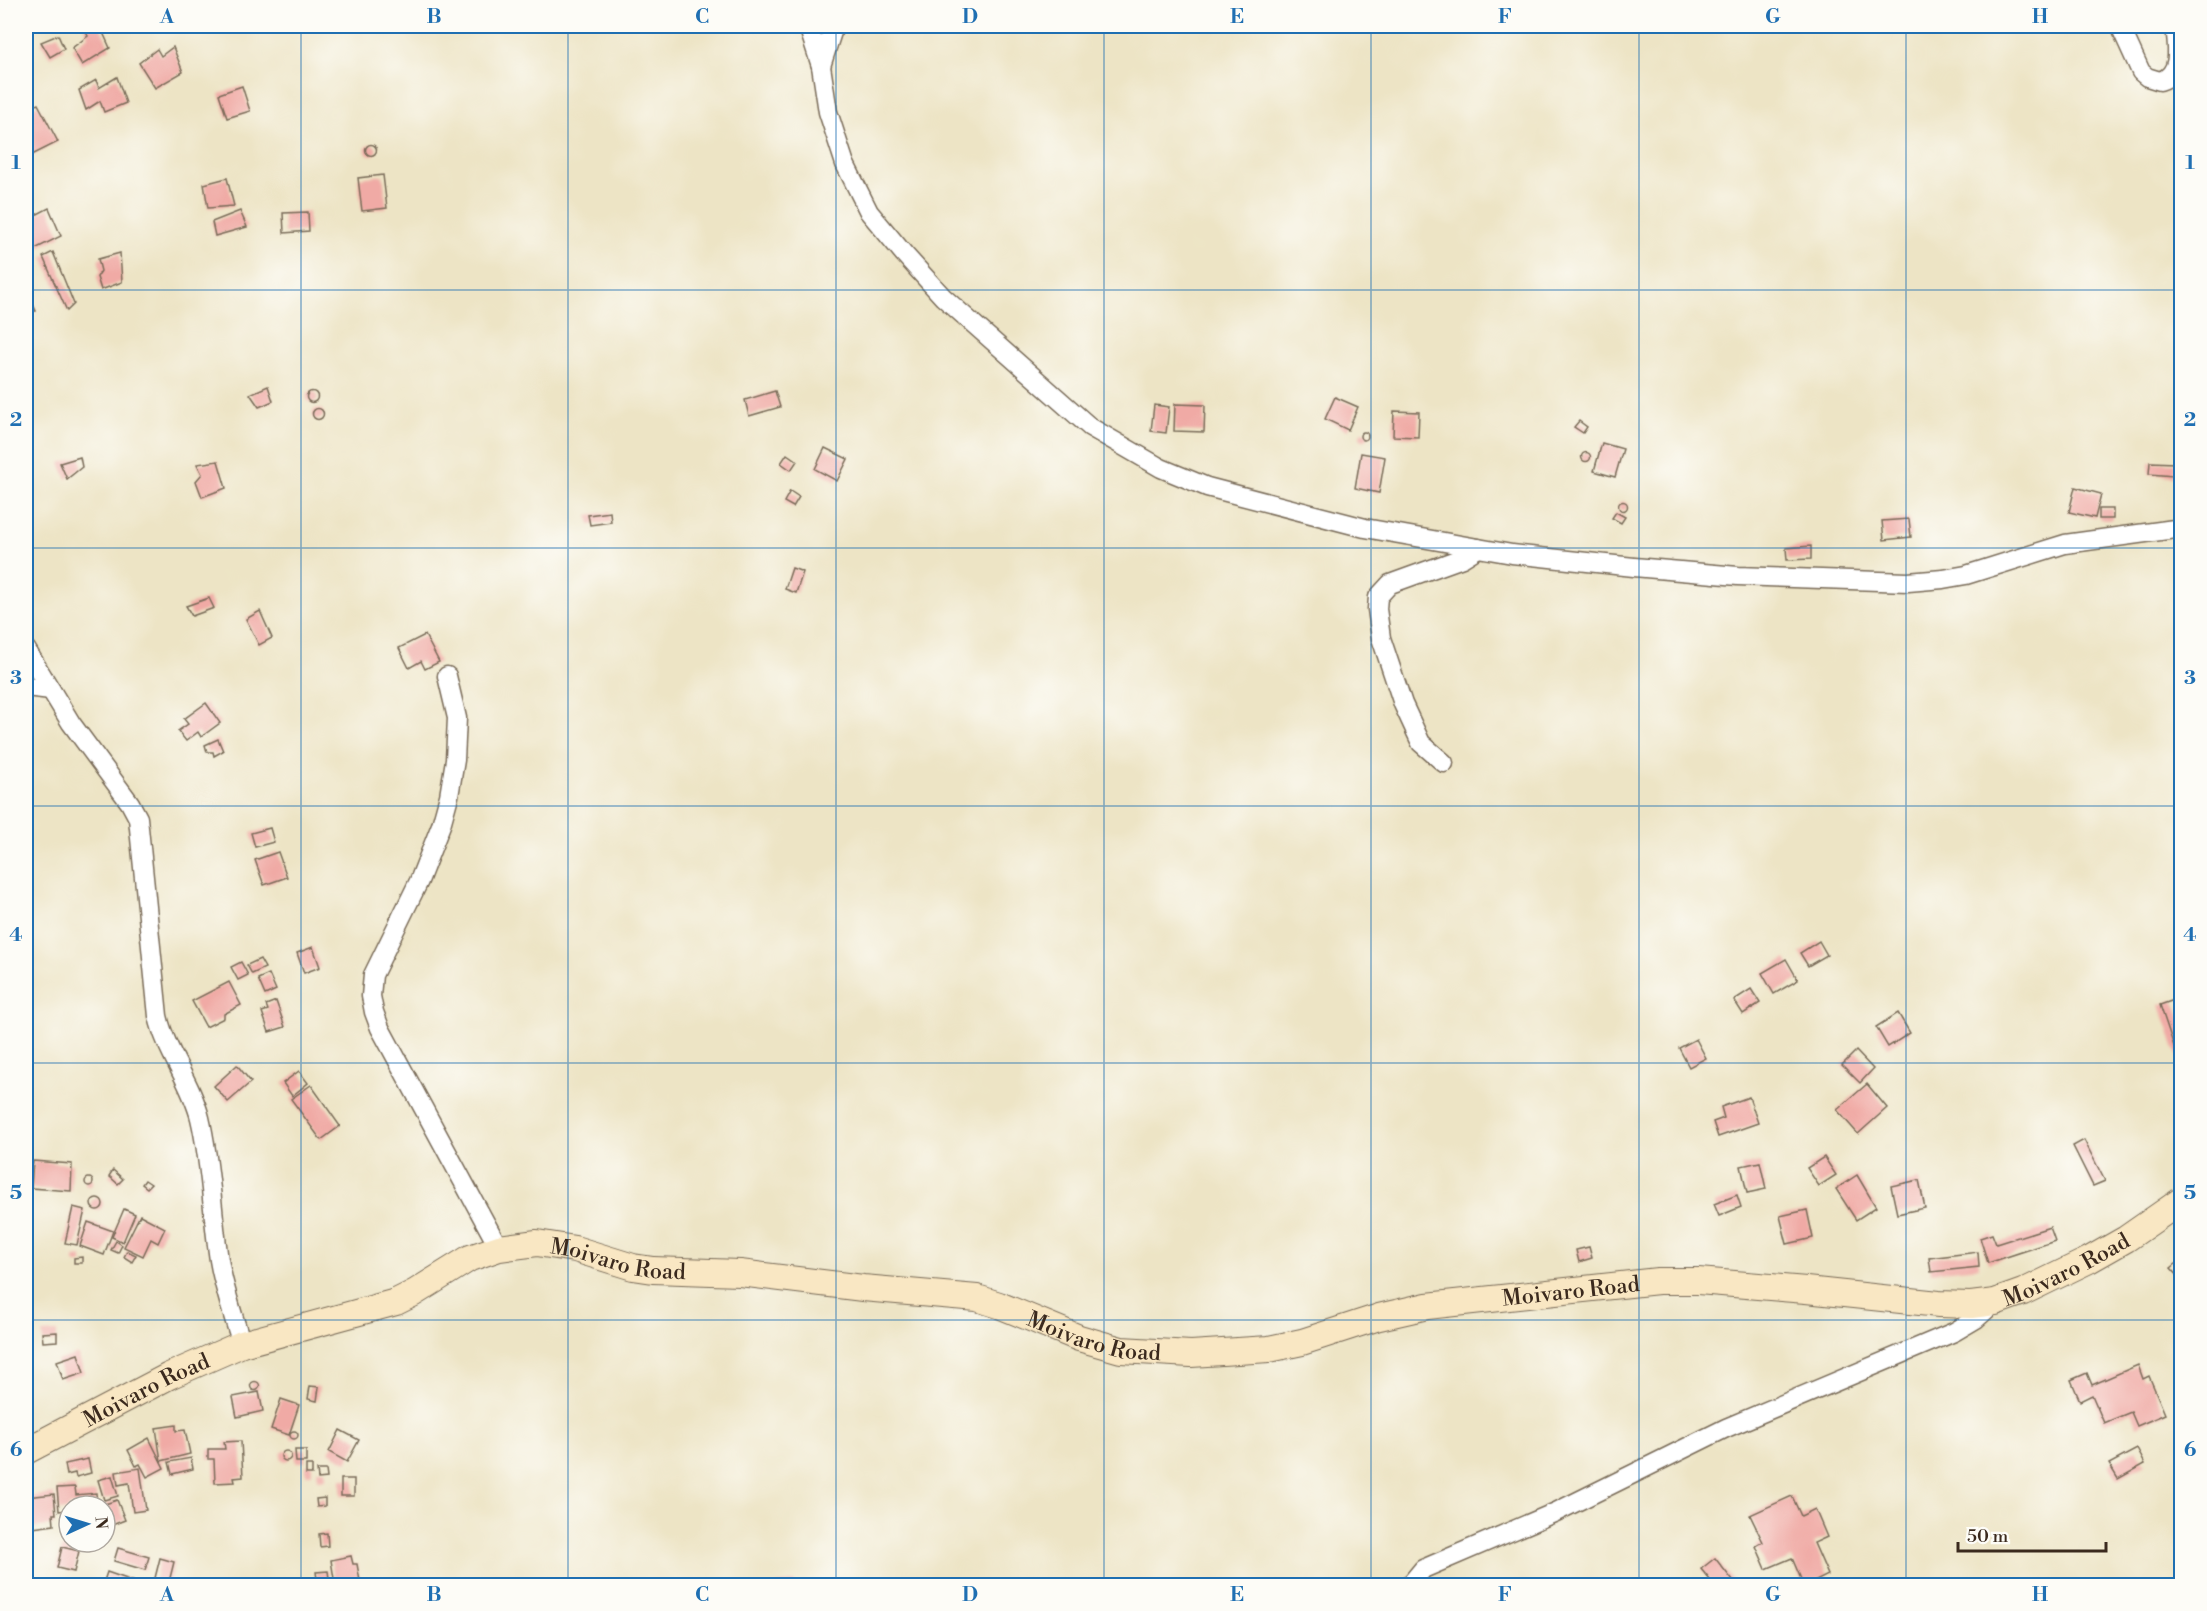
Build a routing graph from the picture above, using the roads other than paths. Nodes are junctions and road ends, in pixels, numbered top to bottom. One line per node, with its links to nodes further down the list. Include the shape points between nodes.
1 (808, 26): 5 (street)
2 (834, 26): 5 (street)
3 (2120, 26): 4 (street, via 2141,72 2160,81 2172,75 2175,68)
4 (2175, 26)
5 (821, 66): 7 (street, via 836,138 869,212 943,297 1090,427 1161,468 1207,487 1365,528)
6 (2181, 528): 7 (street, via 2065,544 1966,575 1908,582 1689,573)
7 (1478, 548): 12 (street, via 1462,558 1390,584 1378,597 1381,638 1402,704 1421,743)
8 (26, 648): 11 (street)
9 (447, 676): 14 (street, via 457,718 449,796 419,881 373,975 371,996 380,1028)
10 (26, 687): 11 (street)
11 (51, 690): 16 (street, via 138,818 158,1016 166,1044 200,1118 221,1270)
12 (1444, 763)
13 (2181, 1200): 15 (street, Moivaro Road, via 2089,1260)
14 (499, 1248): 15 (street, Moivaro Road, via 525,1243 552,1244 653,1270 740,1273 958,1295 999,1305 1079,1338 1121,1350 1191,1354 1269,1349 1427,1306 1658,1281 1698,1281 1939,1304); 16 (street, Moivaro Road, via 464,1261 396,1302)
15 (1995, 1302): 18 (street, via 1954,1332 1758,1414 1556,1512 1423,1569)
16 (242, 1344): 17 (street, Moivaro Road, via 169,1376)
17 (26, 1451)
18 (1409, 1586)

